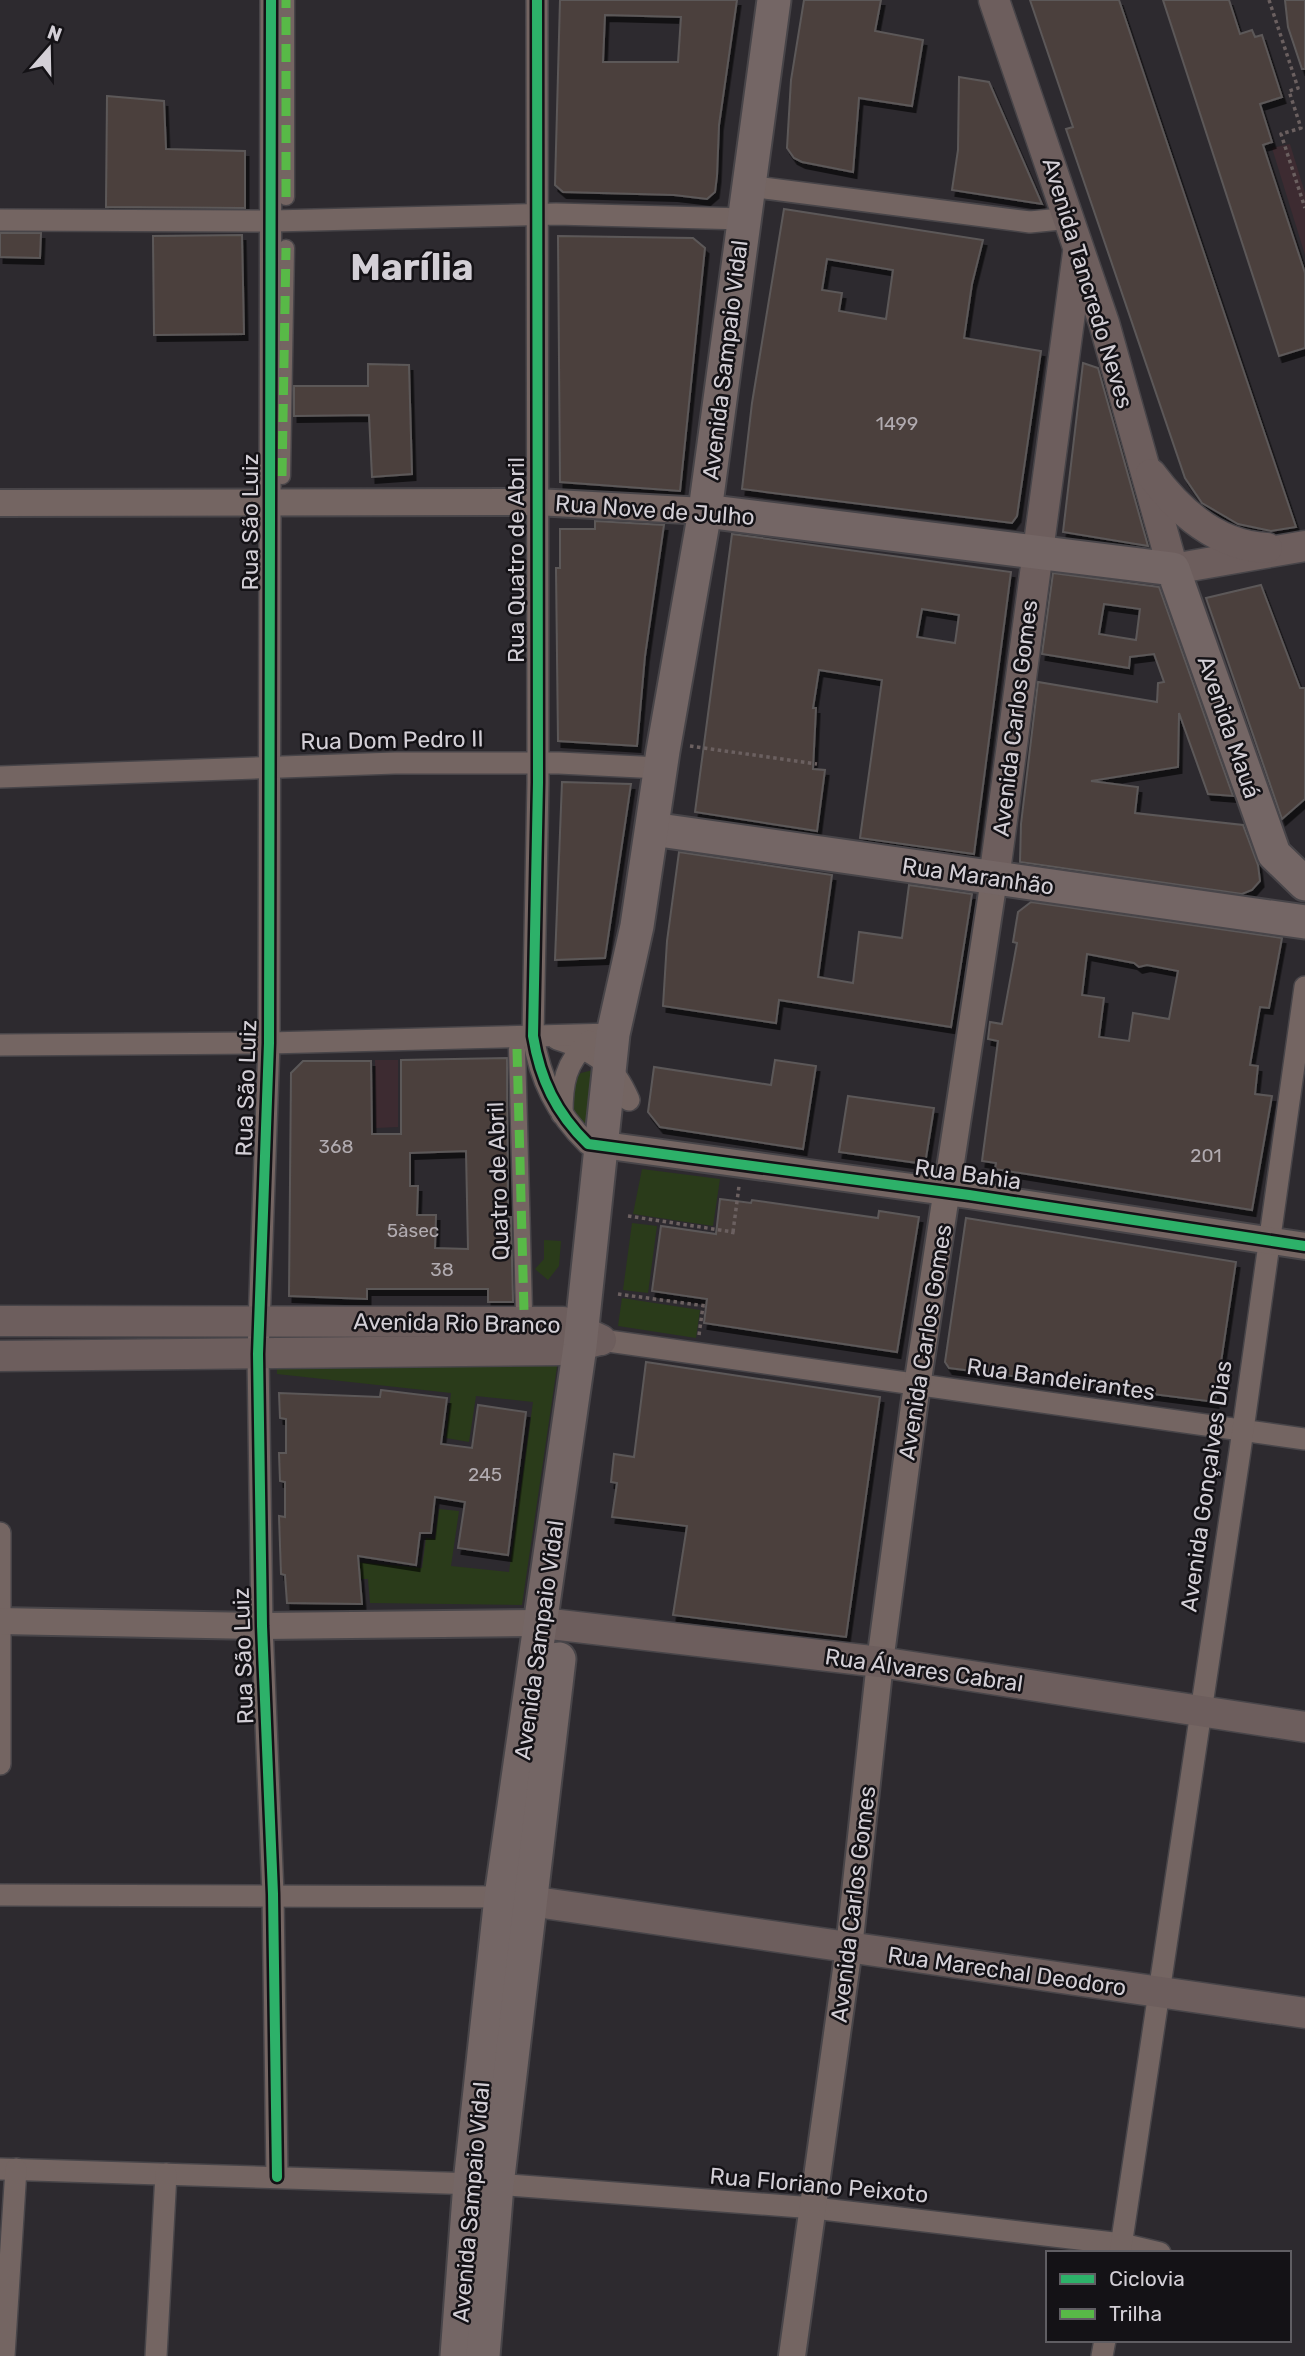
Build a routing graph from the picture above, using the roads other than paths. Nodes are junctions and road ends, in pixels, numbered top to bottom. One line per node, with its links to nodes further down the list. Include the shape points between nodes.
1 (271, 0): 11 (street, Rua São Luiz)
2 (286, 0): 7 (street)
3 (537, 0): 8 (street, Rua Quatro de Abril)
4 (774, 0): 6 (main road, Avenida Sampaio Vidal)
5 (994, 0): 12 (main road, Avenida Tancredo Neves)
6 (748, 186): 9 (main road, Avenida Sampaio Vidal); 12 (street, via 1030,222)
7 (286, 197)
8 (536, 215): 9 (street); 11 (street); 19 (street, Rua Quatro de Abril)
9 (744, 219): 21 (main road, Avenida Sampaio Vidal)
10 (0, 220): 11 (street)
11 (273, 221): 18 (street, Rua São Luiz)
12 (1075, 232): 14 (main road, Avenida Carlos Gomes); 15 (main road, Avenida Tancredo Neves)
13 (286, 248): 17 (street)
14 (1063, 357): 15 (main road, via 1077,341 1093,344); 23 (main road, Avenida Carlos Gomes)
15 (1121, 384): 16 (main road, Avenida Tancredo Neves)
16 (1142, 460): 22 (main road, via 1168,495 1208,530 1245,545); 24 (main road, Avenida Tancredo Neves)
17 (282, 476)
18 (271, 502): 19 (street, Rua Nove de Julho); 20 (street, Rua Nove de Julho); 27 (street, Rua São Luiz)
19 (536, 502): 21 (street, Rua Nove de Julho); 25 (street, Rua Quatro de Abril)
20 (0, 503)
21 (705, 511): 23 (main road, Rua Nove de Julho); 26 (main road, Avenida Sampaio Vidal)
22 (1298, 548): 24 (main road, Rua Nove de Julho)
23 (1036, 553): 24 (main road, Rua Nove de Julho); 31 (main road, Avenida Carlos Gomes)
24 (1173, 569): 30 (main road, Avenida Mauá)
25 (538, 763): 26 (street, Rua Dom Pedro II); 27 (street, Rua Dom Pedro II); 37 (street, Rua Quatro de Abril)
26 (660, 768): 29 (main road, Avenida Sampaio Vidal)
27 (270, 769): 28 (street, Rua Dom Pedro II); 38 (street, Rua São Luiz)
28 (0, 777)
29 (652, 829): 31 (main road, Rua Maranhão); 35 (main road, Avenida Sampaio Vidal)
30 (1274, 854): 32 (main road, Avenida Mauá); 33 (main road, via 1273,878 1265,898)
31 (994, 879): 33 (main road, Rua Maranhão); 45 (street, Avenida Carlos Gomes)
32 (1302, 887)
33 (1236, 912): 34 (main road, Rua Maranhão)
34 (1305, 922)
35 (638, 926): 39 (main road, Avenida Sampaio Vidal); 42 (main road, Avenida Sampaio Vidal, via 639,996)
36 (1305, 987): 46 (street, Avenida Gonçalves Dias)
37 (532, 1040): 38 (street); 39 (street); 41 (street); 43 (street, Rua Quatro de Abril, via 545,1086); 48 (street, Quatro de Abril)
38 (269, 1043): 40 (street); 50 (street, Rua São Luiz)
39 (607, 1044): 41 (street); 41 (street); 42 (street); 44 (main road, Avenida Sampaio Vidal)
40 (0, 1045)
41 (581, 1048): 43 (street, via 564,1077)
42 (629, 1100): 44 (main road, Avenida Sampaio Vidal)
43 (562, 1114): 44 (street, Rua Quatro de Abril, via 588,1144)
44 (613, 1146): 45 (street, Rua Bahia); 51 (main road, Avenida Sampaio Vidal)
45 (948, 1192): 46 (street, Rua Bahia); 54 (street, Avenida Carlos Gomes)
46 (1268, 1241): 47 (street, Rua Bahia); 55 (street, Avenida Gonçalves Dias)
47 (1305, 1246)
48 (524, 1311)
49 (0, 1321): 50 (main road, Avenida Rio Branco)
50 (258, 1321): 51 (main road, Avenida Rio Branco, via 562,1322); 52 (street, Rua São Luiz)
51 (587, 1338): 52 (main road, Avenida Rio Branco, via 560,1350); 54 (street, Rua Bandeirantes); 59 (main road, Avenida Sampaio Vidal)
52 (258, 1354): 53 (main road, Avenida Rio Branco); 60 (street, Rua São Luiz)
53 (0, 1356)
54 (917, 1386): 55 (street, Rua Bandeirantes); 61 (street, Avenida Carlos Gomes)
55 (1242, 1431): 56 (street, Rua Bandeirantes); 62 (street, Avenida Gonçalves Dias)
56 (1305, 1439)
57 (0, 1533): 58 (street)
58 (0, 1621): 60 (street); 64 (street)
59 (553, 1623): 60 (street); 61 (main road, Rua Álvares Cabral); 67 (main road, Avenida Sampaio Vidal)
60 (262, 1626): 65 (street, Rua São Luiz)
61 (880, 1662): 62 (main road, Rua Álvares Cabral); 68 (street, Avenida Carlos Gomes)
62 (1199, 1711): 63 (main road, Rua Álvares Cabral); 69 (street, Avenida Gonçalves Dias)
63 (1305, 1727)
64 (0, 1763)
65 (273, 1894): 66 (street); 67 (street); 73 (street, Rua São Luiz)
66 (0, 1895)
67 (515, 1898): 68 (main road, Rua Marechal Deodoro); 74 (main road, Avenida Sampaio Vidal)
68 (849, 1948): 69 (main road, Rua Marechal Deodoro); 75 (street, Avenida Carlos Gomes)
69 (1158, 1993): 70 (main road, Rua Marechal Deodoro); 76 (street, Avenida Gonçalves Dias)
70 (1305, 2013)
71 (8, 2169): 72 (street, Rua Floriano Peixoto); 78 (street)
72 (166, 2174): 73 (street, Rua Floriano Peixoto); 79 (street)
73 (276, 2177): 74 (street, Rua Floriano Peixoto)
74 (484, 2184): 75 (street, Rua Floriano Peixoto); 80 (main road, Avenida Sampaio Vidal); 81 (main road, Avenida Sampaio Vidal)
75 (814, 2208): 76 (street, Rua Floriano Peixoto); 82 (street, Avenida Carlos Gomes)
76 (1121, 2248): 77 (street, Rua Floriano Peixoto)
77 (1144, 2251)
78 (4, 2356)
79 (156, 2356)
80 (457, 2356)
81 (483, 2356)
82 (792, 2356)

